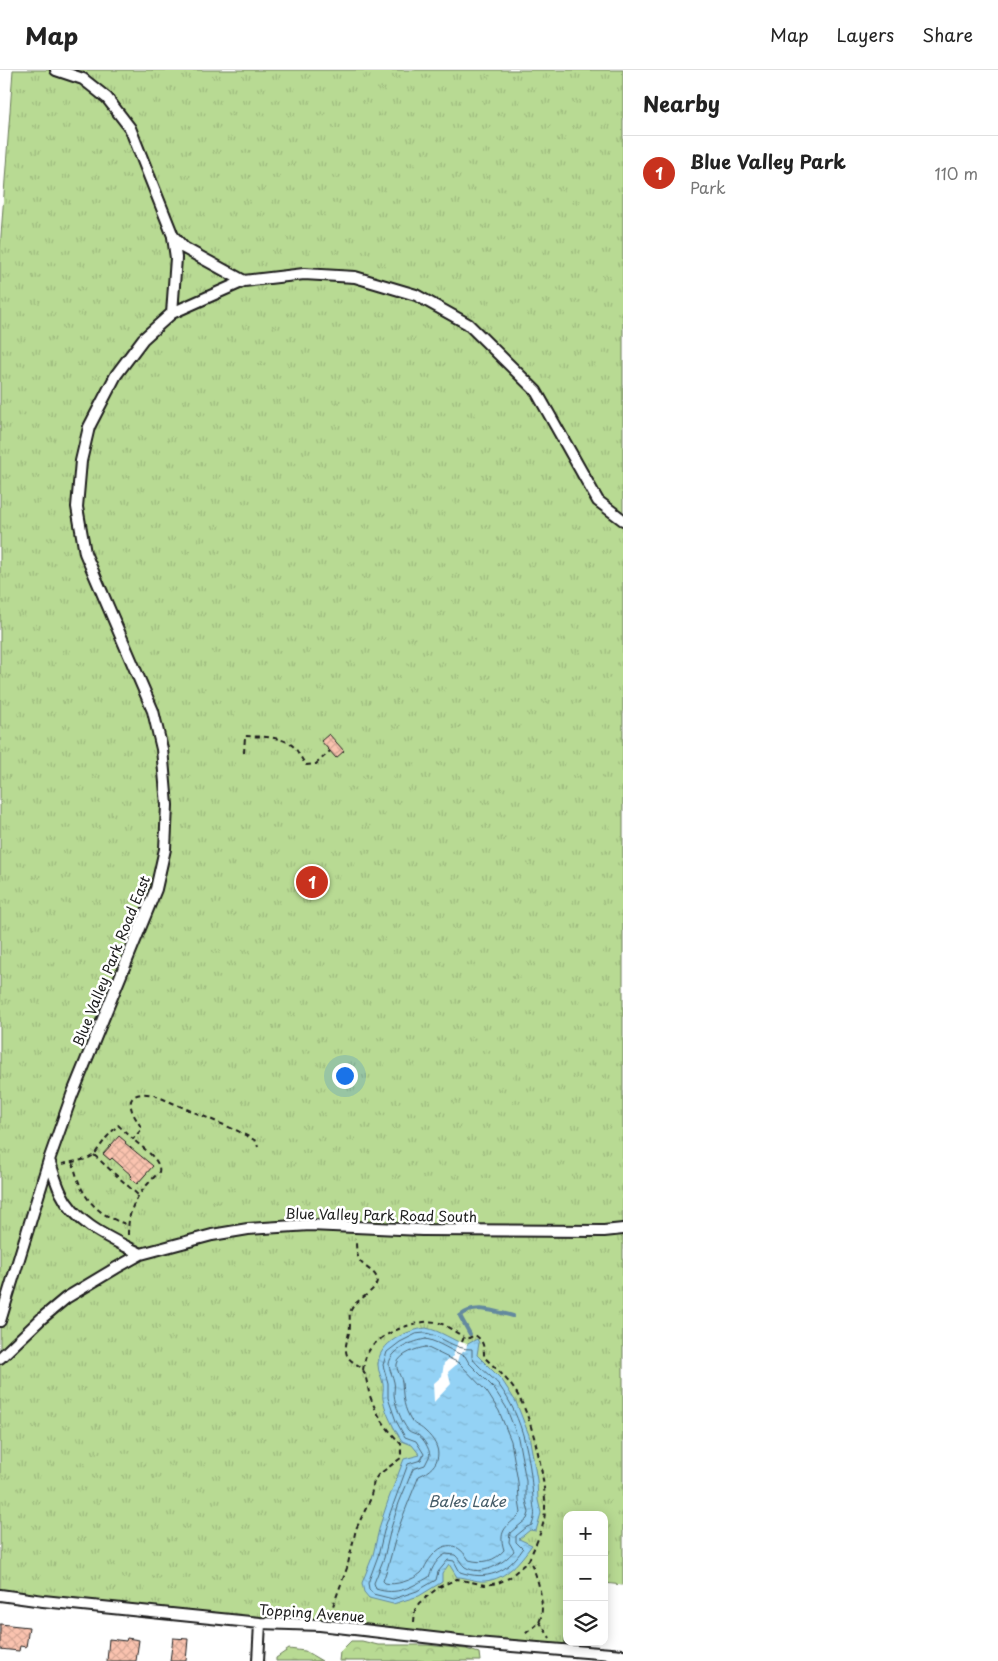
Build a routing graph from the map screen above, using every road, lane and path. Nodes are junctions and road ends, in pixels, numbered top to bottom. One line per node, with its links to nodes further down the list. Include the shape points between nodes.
1 (56, 70): 2 (street, via 83,79 107,98 130,128)
2 (173, 236): 3 (street, via 184,248); 4 (street, via 176,258)
3 (244, 281): 4 (street, Blue Valley Park Road East); 5 (street, Blue Valley Park Road East, via 304,274 355,277 416,296 468,324 536,391 598,501)
4 (172, 313): 12 (street, Blue Valley Park Road East, via 143,339 116,375 89,427 81,460 77,507 85,553 153,712 162,749 167,805 165,849 156,889 72,1095)
5 (623, 520)
6 (330, 751): 7 (path, via 316,764 306,765 288,742 245,736)
7 (244, 753)
8 (133, 1139): 9 (path, via 142,1129 130,1108 131,1102 137,1094 147,1093 238,1131 256,1141); 10 (path, via 118,1124); 13 (path, via 158,1162 160,1168)
9 (258, 1147)
10 (94, 1155): 11 (path); 13 (path)
11 (73, 1162): 12 (path); 14 (path, via 82,1191 94,1207)
12 (50, 1164): 17 (street, via 62,1195 72,1210 90,1226); 19 (street, Blue Valley Park Road East)
13 (138, 1195): 14 (path)
14 (129, 1224): 17 (path)
15 (356, 1227): 16 (street, Blue Valley Park Road South); 18 (street, Blue Valley Park Road South, via 310,1225 248,1229); 23 (path, via 361,1262 377,1277 374,1287 350,1313 346,1352 351,1362)
16 (623, 1229)
17 (128, 1247): 18 (street)
18 (141, 1254): 22 (street, Blue Valley Park Road South, via 66,1298)
19 (0, 1321)
20 (464, 1337): 21 (path); 23 (path, via 436,1322 406,1326 373,1345); 24 (path, via 475,1335 480,1339 484,1345 484,1357 521,1400 533,1429 546,1505 544,1524)
21 (462, 1342)
22 (0, 1358)
23 (363, 1370): 26 (path, via 371,1398 385,1427 401,1444 401,1458 374,1481)
24 (530, 1560): 27 (path, via 498,1583 485,1585 457,1579 439,1587 419,1603); 28 (path, via 540,1592)
25 (0, 1595): 29 (street, Topping Avenue)
26 (330, 1614)
27 (414, 1622)
28 (539, 1622): 30 (path); 31 (path)
29 (260, 1623): 32 (street, Topping Avenue, via 320,1625 476,1644); 33 (street)
30 (523, 1635)
31 (550, 1639)
32 (623, 1655)
33 (258, 1661)

